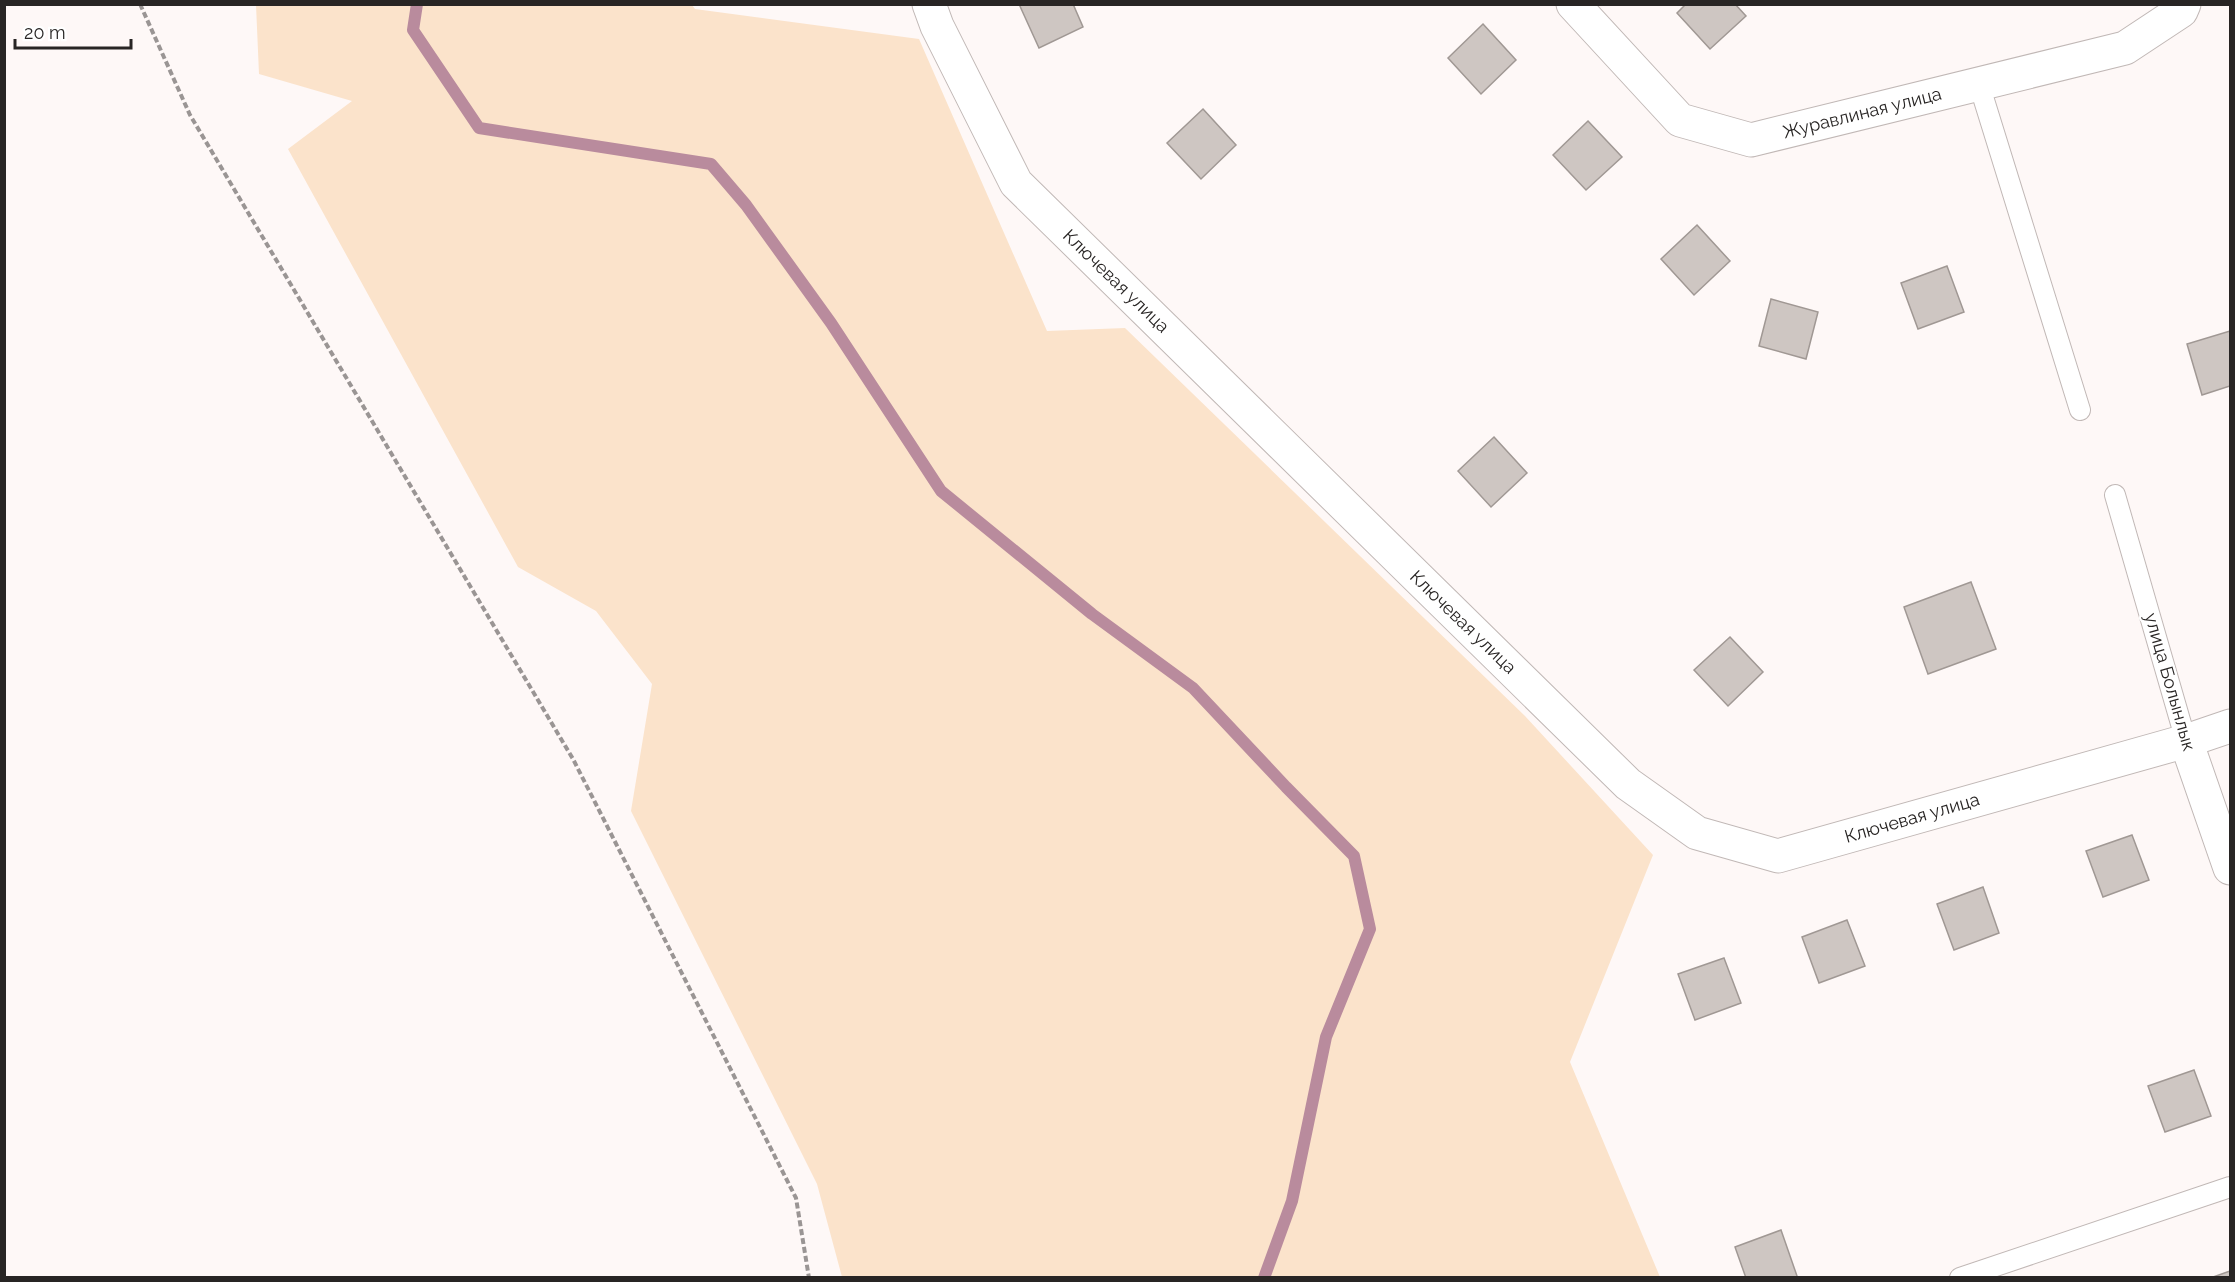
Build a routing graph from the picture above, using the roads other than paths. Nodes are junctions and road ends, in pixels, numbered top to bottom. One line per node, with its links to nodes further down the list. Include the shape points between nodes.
1 (929, 4): 8 (street, Ключевая улица, via 1016,183 1628,784 1697,833 1778,856)
2 (1573, 4): 4 (street, Журавлиная улица, via 1680,120 1751,140)
3 (2184, 4): 4 (street, Журавлиная улица, via 2181,11 2125,48)
4 (1978, 84): 5 (lane)
5 (2080, 410)
6 (2115, 495): 8 (lane, улица Болынлык)
7 (2230, 726): 8 (street, Ключевая улица)
8 (2186, 741): 9 (street, улица Болынлык)
9 (2230, 868)
10 (2230, 1187): 11 (lane)
11 (1960, 1278)

